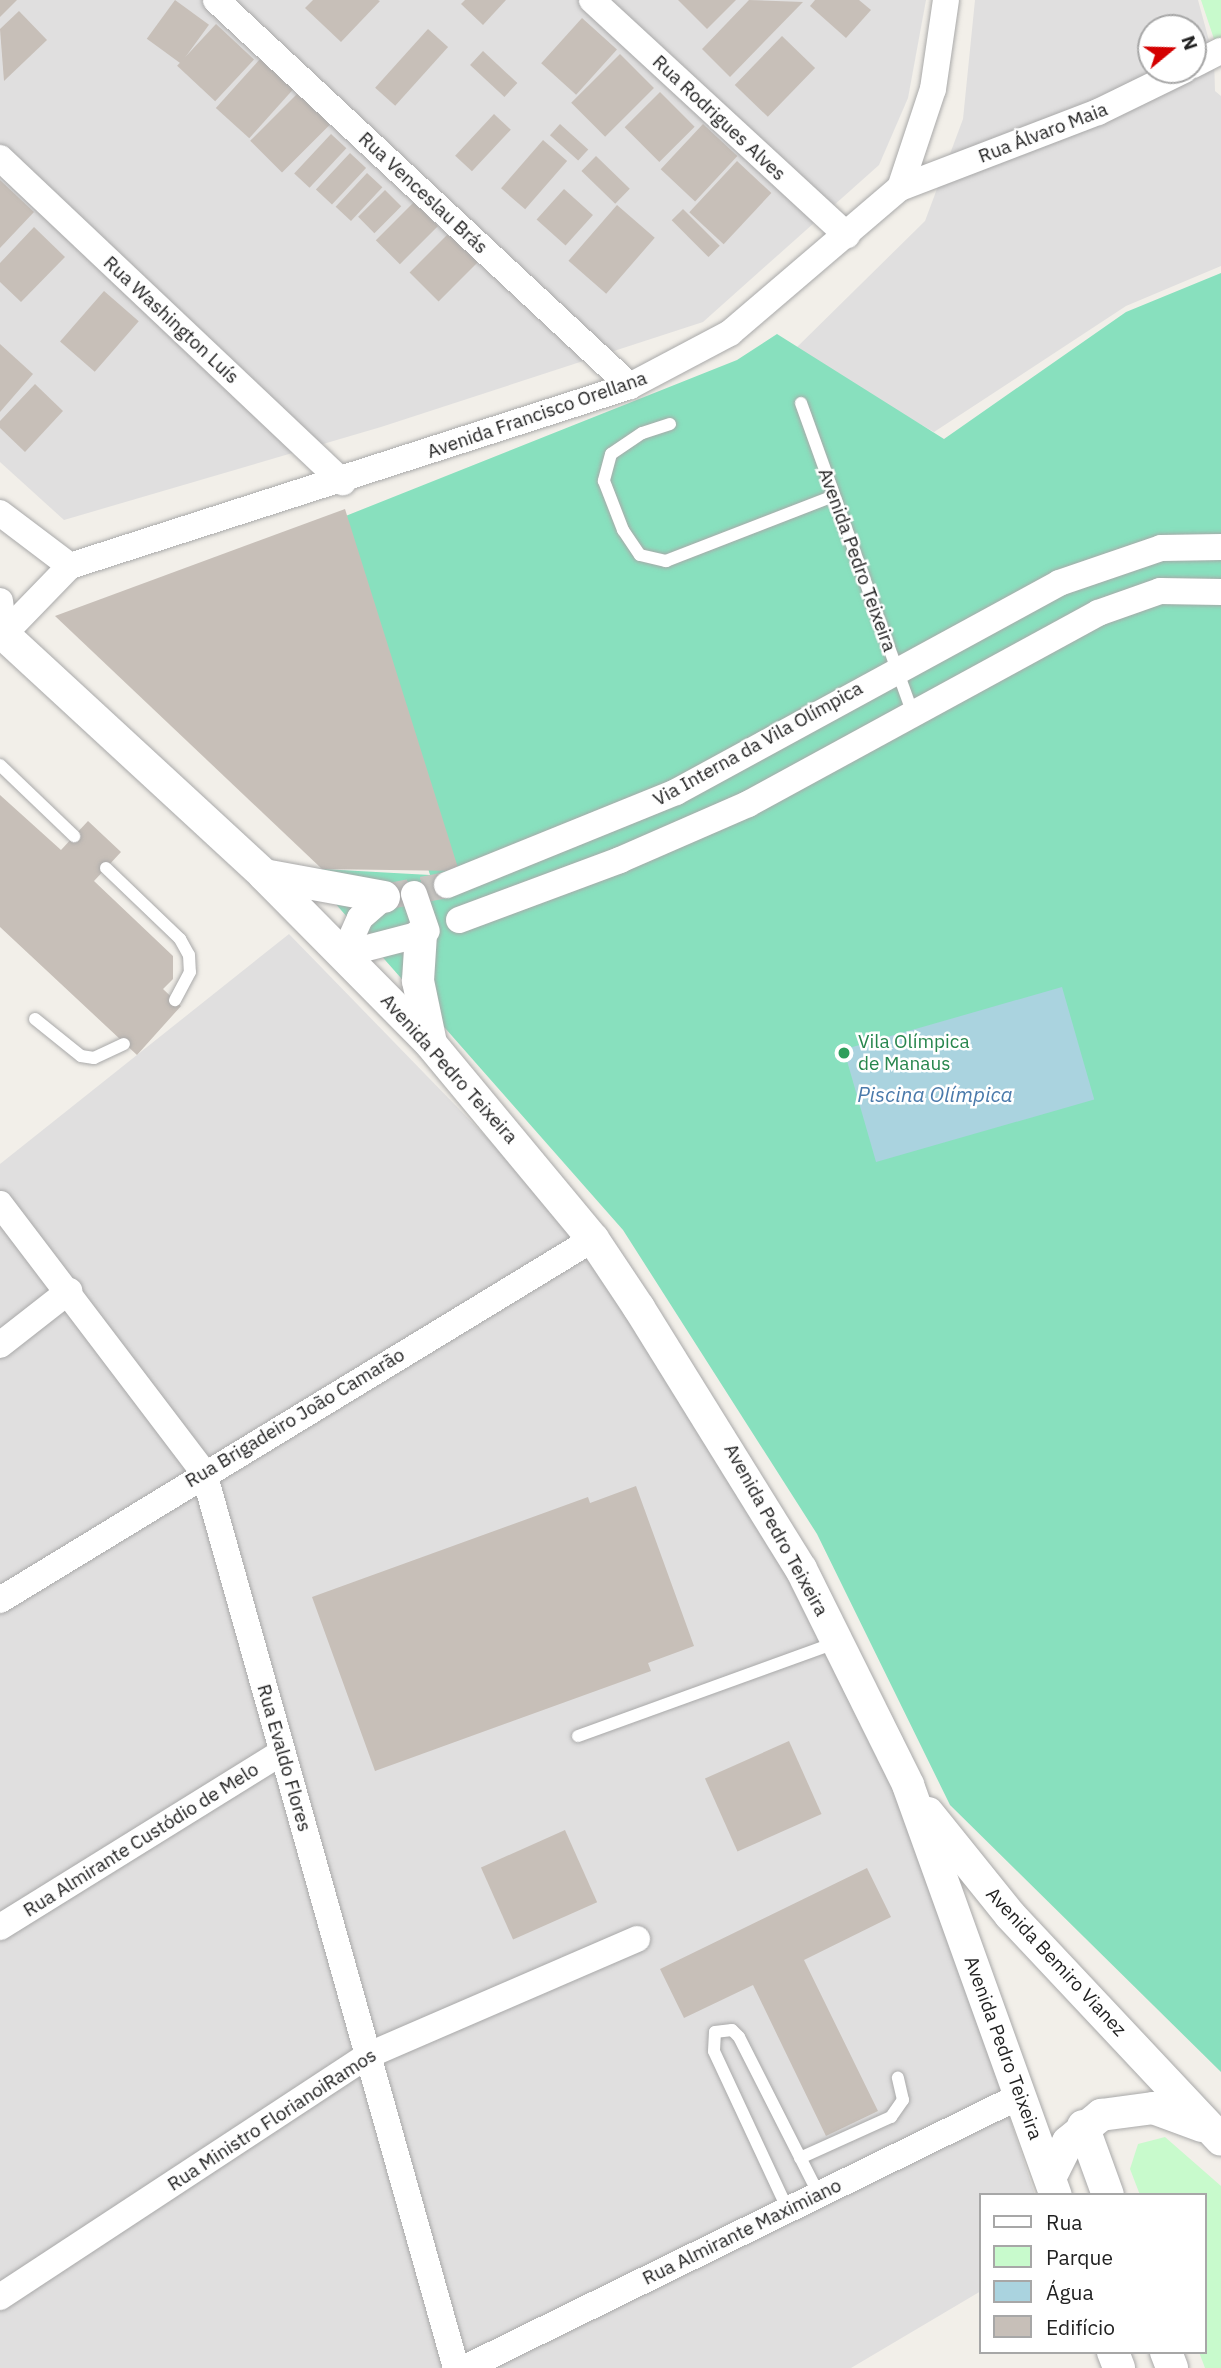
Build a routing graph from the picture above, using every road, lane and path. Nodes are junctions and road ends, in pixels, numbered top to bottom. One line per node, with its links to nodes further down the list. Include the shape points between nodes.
1 (216, 0): 8 (street, Rua Venceslau Brás)
2 (592, 0): 7 (street, Rua Rodrigues Alves)
3 (946, 0): 6 (street, Avenida Francisco Orellana, via 933,89)
4 (1155, 84): 6 (street, Rua Álvaro Maia, via 1098,112)
5 (0, 158): 11 (street, Rua Washington Luís)
6 (900, 188): 7 (street, Avenida Francisco Orellana)
7 (847, 236): 8 (street, Avenida Francisco Orellana, via 730,333)
8 (630, 386): 11 (street, Avenida Francisco Orellana)
9 (801, 402): 12 (lane, Avenida Pedro Teixeira)
10 (670, 424): 12 (lane, via 642,433 611,454 604,481 623,530 640,555 666,561)
11 (343, 482): 15 (street, Avenida Francisco Orellana)
12 (834, 496): 19 (lane, Avenida Pedro Teixeira)
13 (0, 513): 15 (street)
14 (1221, 547): 19 (street, Via Interna da Vila Olímpica, via 1161,548 1109,561)
15 (70, 566): 18 (street, Avenida Francisco Orellana)
16 (1221, 592): 20 (street, via 1160,591 1128,600)
17 (0, 600): 18 (street)
18 (1, 635): 26 (street, Avenida Pedro Teixeira)
19 (896, 668): 20 (lane, Avenida Pedro Teixeira); 22 (street, Via Interna da Vila Olímpica)
20 (914, 717): 23 (street)
21 (0, 765): 24 (lane)
22 (676, 792): 23 (street); 27 (street, Via Interna da Vila Olímpica)
23 (698, 827): 29 (street)
24 (74, 836)
25 (106, 868): 32 (lane, via 180,939 189,955 190,972)
26 (264, 875): 28 (street); 31 (street, Avenida Pedro Teixeira)
27 (447, 885)
28 (399, 895): 30 (street); 31 (street, via 360,918)
29 (460, 920)
30 (424, 933): 31 (street); 35 (street, via 418,981)
31 (344, 954): 35 (street, Avenida Pedro Teixeira)
32 (174, 1000)
33 (35, 1019): 34 (lane, via 81,1056 94,1058)
34 (124, 1044)
35 (431, 1044): 37 (street, Avenida Pedro Teixeira)
36 (0, 1204): 38 (street, Rua Evaldo Flores)
37 (593, 1240): 40 (street, Rua Brigadeiro João Camarão); 42 (street, Avenida Pedro Teixeira, via 727,1441)
38 (69, 1292): 39 (street); 40 (street, Rua Evaldo Flores)
39 (0, 1345)
40 (204, 1473): 41 (street, Rua Brigadeiro João Camarão); 44 (street, Rua Evaldo Flores)
41 (0, 1600)
42 (838, 1642): 43 (lane); 45 (street, Avenida Pedro Teixeira)
43 (578, 1736)
44 (282, 1752): 46 (street, Rua Almirante Custódio de Melo); 48 (street, Rua Evaldo Flores)
45 (908, 1785): 50 (street, Avenida Pedro Teixeira); 52 (street, Avenida Bemiro Vianez, via 1010,1914)
46 (0, 1927)
47 (637, 1940): 48 (street, Rua Ministro FlorianoiRamos)
48 (369, 2055): 58 (street, Rua Ministro FlorianoiRamos); 59 (street, Rua Evaldo Flores)
49 (898, 2078): 53 (lane, via 903,2100 891,2117)
50 (1020, 2096): 54 (street, Avenida Pedro Teixeira); 56 (street, Rua Almirante Maximiano)
51 (1083, 2126): 52 (street, Avenida Bemiro Vianez, via 1118,2111 1153,2108); 54 (street); 55 (street)
52 (1217, 2135)
53 (800, 2158): 56 (lane); 57 (lane, via 739,2038 724,2028 715,2032 714,2051)
54 (1053, 2186)
55 (1107, 2193)
56 (819, 2195): 57 (street, Rua Almirante Maximiano)
57 (788, 2210): 60 (street, Rua Almirante Maximiano)
58 (0, 2297)
59 (456, 2368)
60 (465, 2368)

